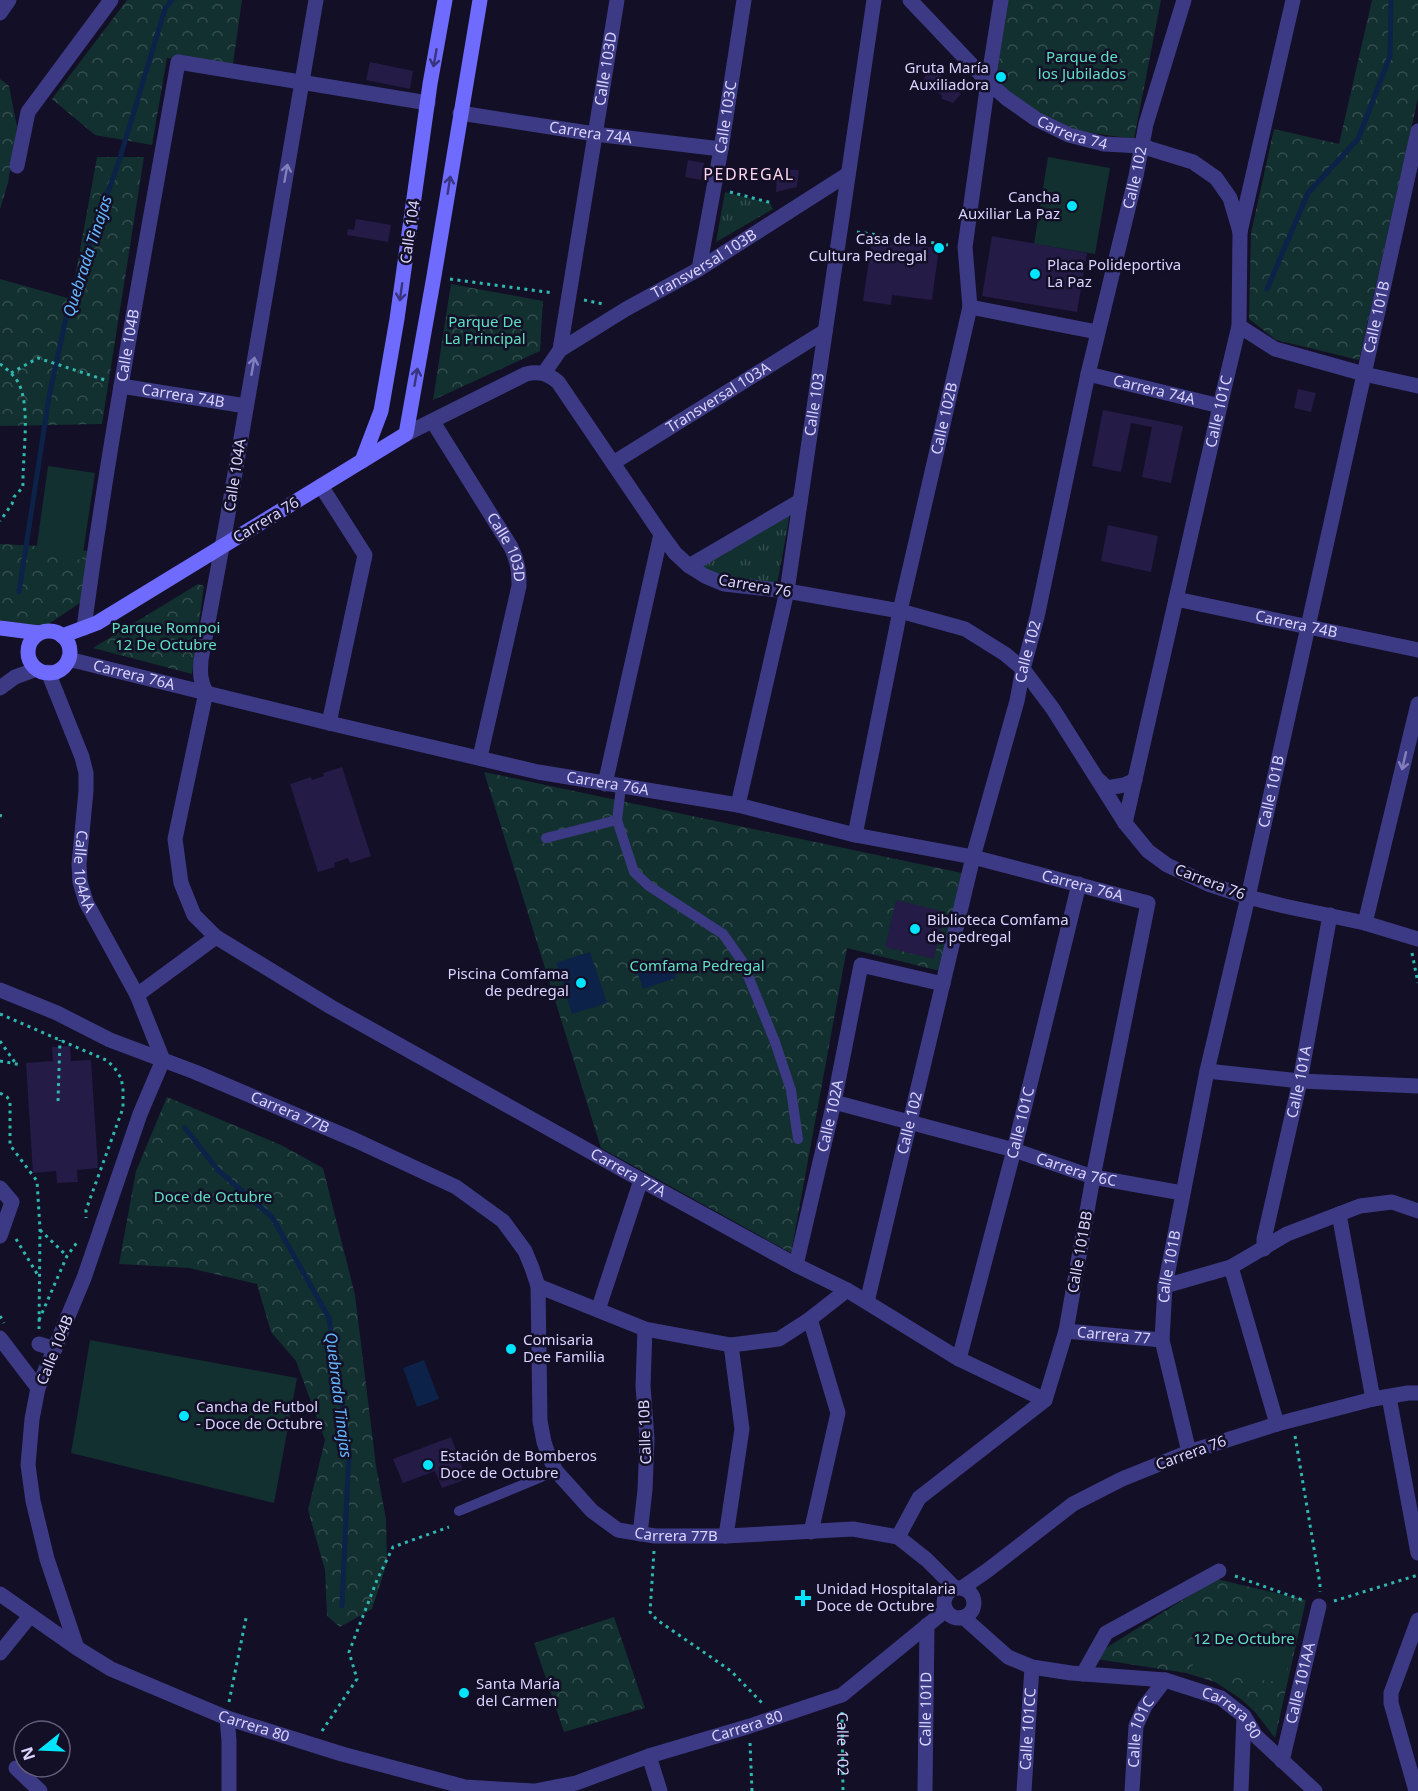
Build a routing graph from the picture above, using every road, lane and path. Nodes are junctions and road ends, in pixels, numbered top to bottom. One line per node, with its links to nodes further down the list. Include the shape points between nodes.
1 (9, 0): 13 (street)
2 (111, 0): 22 (street, via 28,112)
3 (315, 0): 14 (street, Calle 104A)
4 (445, 0): 16 (main road, Calle 104, one-way to 16)
5 (480, 0): 17 (main road, Calle 104)
6 (617, 0): 19 (street, Calle 103D)
7 (744, 0): 21 (street, Calle 103C)
8 (874, 0): 23 (street, Calle 103)
9 (910, 0): 15 (street, Carrera 74)
10 (1001, 0): 15 (street, Calle 102B)
11 (1184, 0): 20 (street, Calle 102)
12 (1293, 0): 27 (street, Calle 101C)
13 (0, 13)
14 (302, 82): 16 (street); 43 (street, Calle 104B, via 178,63); 45 (street, Calle 104A, one-way to 14)
15 (988, 82): 20 (street, Carrera 74, via 1036,119 1069,135 1104,144); 28 (street, Calle 102B)
16 (428, 102): 49 (main road, Calle 104, one-way to 49, via 381,411)
17 (460, 113): 19 (street, Carrera 74A); 30 (main road, Calle 104, one-way to 17)
18 (1418, 131): 42 (street, Calle 101B)
19 (595, 134): 21 (street, Carrera 74A); 31 (street, Calle 103D)
20 (1141, 146): 27 (street, Carrera 74, via 1193,162 1216,178 1230,198); 36 (street, Calle 102)
21 (721, 148): 24 (street, Calle 103C)
22 (17, 166)
23 (848, 174): 26 (street, Calle 103); 29 (street, Transversal 103B)
24 (714, 188): 25 (path, via 772,202); 29 (street, Calle 103C)
25 (776, 210)
26 (840, 230): 28 (path); 35 (street, Calle 103)
27 (1240, 232): 34 (street, Calle 101C)
28 (965, 247): 32 (street, Calle 102B)
29 (699, 269): 33 (street, Transversal 103B)
30 (434, 276): 31 (path); 48 (main road, Calle 104, one-way to 30)
31 (569, 296): 33 (path); 37 (street, Calle 103D)
32 (970, 307): 36 (street); 61 (street, Calle 102B)
33 (626, 309): 37 (street, Transversal 103B)
34 (1239, 326): 42 (street, via 1275,349); 46 (street, Calle 101C)
35 (825, 331): 50 (street, Transversal 103A); 52 (street, Calle 103)
36 (1097, 332): 41 (street, Calle 102)
37 (560, 350): 40 (street)
38 (0, 364): 39 (path)
39 (11, 373): 43 (path, via 38,358); 53 (path, via 19,384 25,409 23,487)
40 (544, 373): 47 (street, Carrera 76, via 526,374); 50 (street, Carrera 76, via 558,382)
41 (1088, 374): 46 (street, Carrera 74A); 70 (street, Calle 102)
42 (1364, 374): 44 (street); 63 (street, Calle 101B)
43 (121, 386): 45 (street, Carrera 74B); 62 (street, Calle 104B, via 98,531)
44 (1418, 386)
45 (246, 406): 55 (street, Calle 104A)
46 (1220, 406): 60 (street, Calle 101C)
47 (433, 422): 48 (street, Carrera 76); 75 (street, Calle 103D, via 511,547 519,568 519,586)
48 (406, 434): 49 (main road, Carrera 76)
49 (362, 461): 51 (main road, Carrera 76)
50 (613, 463): 54 (street, Carrera 76)
51 (321, 486): 55 (main road, Carrera 76); 74 (street, via 365,555)
52 (800, 501): 57 (street); 59 (street, Calle 103)
53 (0, 522)
54 (661, 534): 57 (street, Carrera 76); 78 (street)
55 (221, 547): 56 (main road, Carrera 76); 58 (street, Calle 104A)
56 (191, 566): 58 (street, via 214,575); 62 (main road, Carrera 76)
57 (689, 566): 59 (street, Carrera 76, via 724,584)
58 (216, 581): 72 (street, Calle 104A, via 200,674)
59 (787, 591): 61 (street, Carrera 76); 80 (street, Calle 103)
60 (1176, 599): 63 (street, Carrera 74B); 77 (street, Calle 101C)
61 (900, 611): 70 (street, Carrera 76, via 965,629); 85 (street, Calle 102B)
62 (91, 626): 66 (main road, Carrera 76); 68 (main road, Carrera 76)
63 (1308, 627): 67 (street, Carrera 74B); 89 (street, Calle 101B)
64 (3, 629): 65 (main road); 69 (main road)
65 (39, 633): 66 (main road, via 51,631); 69 (main road, via 31,640)
66 (62, 636): 68 (main road)
67 (1418, 650)
68 (68, 655): 69 (main road, via 60,669); 72 (street, Carrera 76A)
69 (35, 662): 71 (street); 98 (street, Calle 104AA, via 86,773 79,864 86,902)
70 (1023, 669): 76 (street, Carrera 76); 87 (street, Calle 102)
71 (0, 688)
72 (206, 692): 74 (street, Carrera 76A); 93 (street, Calle 104A, via 176,839 181,883 194,915)
73 (1418, 704): 92 (street, one-way to 92)
74 (329, 723): 75 (street, Carrera 76A)
75 (480, 757): 78 (street, Carrera 76A)
76 (1098, 780): 77 (street, via 1107,788); 84 (street, Carrera 76)
77 (1135, 780): 84 (street, Calle 101C)
78 (605, 784): 79 (street, Carrera 76A)
79 (621, 787): 80 (street, Carrera 76A); 83 (lane)
80 (738, 805): 85 (street, Carrera 76A)
81 (2, 810): 82 (path)
82 (0, 818)
83 (616, 820): 86 (lane); 113 (lane, via 634,872 723,934 742,961 791,1090)
84 (1125, 823): 89 (street, Carrera 76, via 1148,851 1167,865)
85 (855, 835): 87 (street, Carrera 76A)
86 (546, 838)
87 (973, 857): 88 (street, Carrera 76A); 96 (street, Calle 102)
88 (1079, 884): 90 (street, Carrera 76A); 114 (street, Calle 101C)
89 (1248, 897): 91 (street, Carrera 76); 106 (street, Calle 101B)
90 (1148, 903): 115 (street, Calle 101BB)
91 (1330, 915): 92 (street, Carrera 76); 107 (street, Calle 101A)
92 (1365, 923): 94 (street, Carrera 76)
93 (216, 937): 98 (street); 116 (street, Carrera 77A, via 331,1007)
94 (1413, 938): 95 (path)
95 (1418, 983)
96 (943, 984): 111 (street, Calle 102A, via 861,965); 112 (street, Calle 102)
97 (0, 990): 102 (street, Carrera 77B)
98 (137, 995): 102 (street, Calle 104AA)
99 (0, 1014): 100 (path)
100 (60, 1040): 110 (path); 122 (path, via 106,1060 114,1067 123,1088 123,1108 86,1210)
101 (0, 1041): 104 (path)
102 (162, 1060): 131 (street, Carrera 77B, via 456,1187 503,1221 525,1251); 145 (street, Calle 104B, via 84,1278)
103 (0, 1061): 104 (path)
104 (16, 1064): 105 (path)
105 (22, 1065)
106 (1207, 1071): 107 (street); 118 (street, Calle 101B)
107 (1300, 1081): 108 (street); 126 (street, Calle 101A)
108 (1418, 1086)
109 (0, 1092): 123 (path, via 9,1101 11,1148 37,1181)
110 (58, 1101)
111 (834, 1101): 112 (street, Carrera 76C); 128 (street, Calle 102A)
112 (910, 1122): 114 (street, Carrera 76C); 134 (street, Calle 102)
113 (798, 1139)
114 (1014, 1150): 115 (street, Carrera 76C); 146 (street, Calle 101C)
115 (1093, 1177): 118 (street, Carrera 76C); 141 (street, Calle 101BB)
116 (641, 1180): 128 (street, Carrera 77A); 135 (street)
117 (0, 1188): 121 (street, via 12,1203)
118 (1182, 1193): 132 (street, Calle 101B)
119 (1418, 1211): 120 (street, via 1392,1202 1360,1206)
120 (1339, 1214): 126 (street, via 1287,1234); 149 (street)
121 (6, 1221): 124 (street); 130 (path)
122 (86, 1224)
123 (40, 1230): 127 (path); 130 (path)
124 (0, 1236)
125 (78, 1240): 127 (path)
126 (1264, 1249): 129 (street)
127 (67, 1256): 138 (path)
128 (796, 1265): 133 (street, Carrera 77A)
129 (1231, 1267): 132 (street); 152 (street)
130 (40, 1279): 138 (path)
131 (538, 1286): 135 (street); 154 (street, Carrera 77B, via 540,1421)
132 (1165, 1286): 142 (street, Calle 101B)
133 (847, 1290): 134 (street, Carrera 77A); 137 (street)
134 (867, 1302): 146 (street, Carrera 77A)
135 (597, 1310): 139 (street)
136 (0, 1316): 140 (path)
137 (810, 1319): 144 (street, via 779,1339); 157 (street, via 838,1413)
138 (39, 1320): 143 (path)
139 (645, 1329): 144 (street); 158 (street, Calle 10B)
140 (3, 1331): 147 (street)
141 (1066, 1332): 142 (street, Carrera 77); 150 (street, Calle 101BB)
142 (1162, 1340): 153 (street, Calle 101B)
143 (39, 1344): 145 (street)
144 (731, 1345): 159 (street, via 742,1429)
145 (54, 1349): 147 (street, Calle 104B)
146 (959, 1359): 150 (street, Carrera 77A)
147 (38, 1388): 170 (street, Calle 104B, via 28,1465 33,1501 47,1559)
148 (1418, 1393): 149 (street, Carrera 76)
149 (1381, 1398): 151 (street, Carrera 76); 161 (street)
150 (1045, 1400): 160 (street, via 919,1498)
151 (1292, 1420): 152 (street, Carrera 76); 166 (path, via 1320,1584)
152 (1277, 1424): 153 (street, Carrera 76)
153 (1189, 1452): 165 (street, Carrera 76, via 1073,1504 988,1570)
154 (556, 1471): 155 (lane); 158 (street, Carrera 77B, via 592,1511 618,1530)
155 (459, 1511)
156 (449, 1527): 180 (path, via 393,1547 349,1652 357,1679)
157 (811, 1532): 159 (street, Carrera 77B); 160 (street, Carrera 77B, via 853,1529)
158 (648, 1535): 159 (street, Carrera 77B); 178 (path, via 650,1612 731,1671)
159 (726, 1536)
160 (898, 1537): 165 (street, Carrera 77B, via 927,1560)
161 (1418, 1553)
162 (1219, 1571): 166 (path); 173 (street, via 1106,1633)
163 (1418, 1575): 166 (path)
164 (0, 1594): 167 (street, Carrera 80)
165 (953, 1606): 172 (street, Carrera 80, via 1008,1657); 175 (street, Carrera 80); 192 (street, Calle 101D)
166 (1319, 1606): 182 (street, Calle 101AA)
167 (30, 1616): 170 (street, Carrera 80); 171 (street)
168 (246, 1618): 177 (path)
169 (1418, 1620): 197 (street, via 1391,1693)
170 (77, 1648): 177 (street, Carrera 80, via 111,1669)
171 (0, 1653)
172 (1032, 1667): 173 (street, Carrera 80); 193 (street, Calle 101CC)
173 (1083, 1674): 174 (street, Carrera 80)
174 (1165, 1680): 176 (street, Carrera 80, via 1221,1698); 194 (street, Calle 101C, via 1145,1706 1136,1726)
175 (842, 1695): 178 (street, Carrera 80); 191 (path, Calle 102)
176 (1244, 1716): 182 (street, Carrera 80, via 1256,1736); 195 (street)
177 (226, 1718): 185 (street, Carrera 80); 187 (street, via 230,1741)
178 (776, 1718): 179 (street, Carrera 80)
179 (750, 1726): 181 (street, Carrera 80); 190 (path)
180 (321, 1731)
181 (649, 1756): 184 (street, Carrera 80); 189 (street)
182 (1282, 1761): 196 (street, Carrera 80)
183 (27, 1779): 186 (street)
184 (576, 1787): 188 (street, Carrera 80)
185 (465, 1789): 188 (street, Carrera 80)
186 (40, 1791)
187 (229, 1791)
188 (534, 1791)
189 (660, 1791)
190 (752, 1791)
191 (843, 1791)
192 (925, 1791)
193 (1024, 1791)
194 (1132, 1791)
195 (1241, 1791)
196 (1315, 1791)
197 (1416, 1791)

